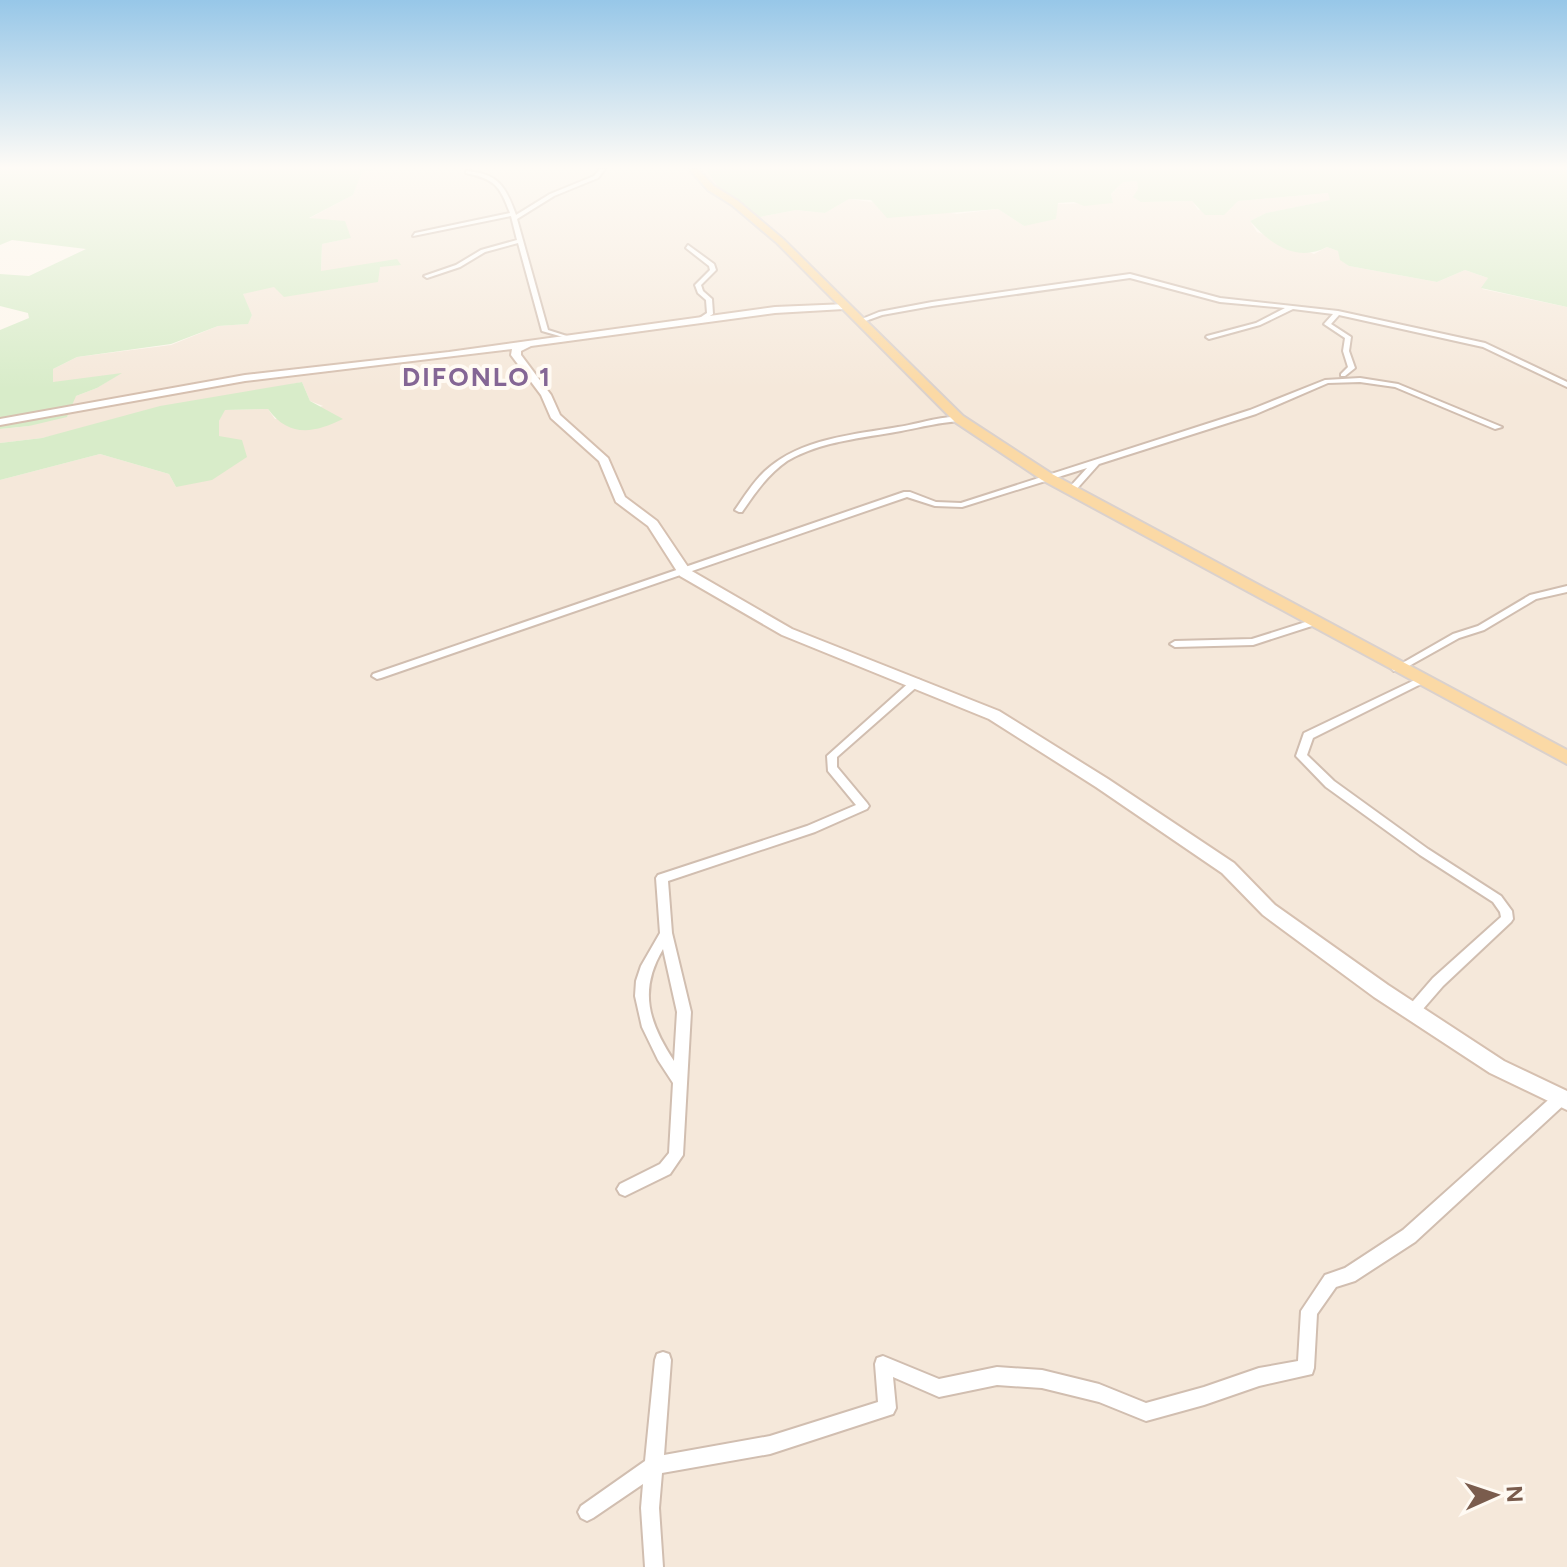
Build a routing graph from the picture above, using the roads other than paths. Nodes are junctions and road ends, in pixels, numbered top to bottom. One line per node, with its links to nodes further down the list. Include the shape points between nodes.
1 (515, 242): 5 (street)
2 (519, 242): 11 (street)
3 (781, 242): 6 (main road)
4 (688, 247): 9 (street, via 713,270 698,285 709,299 710,314)
5 (427, 276)
6 (844, 306): 9 (street); 10 (main road)
7 (1292, 307): 8 (street); 10 (street, via 1220,300 1130,276 932,304); 12 (street, via 1258,324)
8 (1338, 313): 15 (street, via 1327,324 1348,337 1352,368); 16 (street, via 1485,345)
9 (700, 320): 13 (street)
10 (860, 321): 17 (main road)
11 (545, 331): 13 (street); 14 (street)
12 (1209, 337)
13 (568, 338): 14 (street)
14 (529, 344): 18 (street, via 245,378); 24 (street, via 516,355 555,416 604,460 620,499 653,524)
15 (1343, 375)
16 (1567, 385)
17 (959, 419): 21 (main road); 23 (street, via 853,436 802,453 772,469)
18 (0, 422)
19 (1498, 427): 20 (street, via 1396,385 1327,381 1275,404)
20 (1096, 462): 21 (street); 22 (street)
21 (1047, 477): 22 (main road); 24 (street, via 949,507 907,494)
22 (1071, 490): 26 (main road)
23 (739, 510)
24 (685, 573): 29 (street); 31 (street, via 773,626)
25 (1567, 589): 28 (street, via 1533,597)
26 (1315, 622): 27 (street, via 1253,642); 28 (main road)
27 (1175, 644)
28 (1397, 669): 30 (main road)
29 (377, 676)
30 (1419, 681): 32 (main road); 34 (street, via 1308,736 1301,756 1330,784 1497,899 1506,911 1507,919)
31 (916, 682): 33 (street, via 832,756 832,768 863,806 811,829 662,878); 34 (street, via 994,715 1186,838 1228,868 1269,910)
32 (1567, 758)
33 (666, 933): 35 (street, via 684,1012); 35 (street, via 646,968 643,1011)
34 (1412, 1012): 36 (street, via 1497,1067)
35 (680, 1082): 37 (street, via 676,1155 665,1169)
36 (1564, 1099): 39 (street, via 1409,1236 1331,1281 1309,1311 1306,1368 1146,1412 1042,1379 997,1376 939,1388 883,1364 887,1408 770,1445)
37 (625, 1189)
38 (663, 1360): 39 (street)
39 (653, 1466): 40 (street); 41 (street)
40 (587, 1512)
41 (654, 1567)

